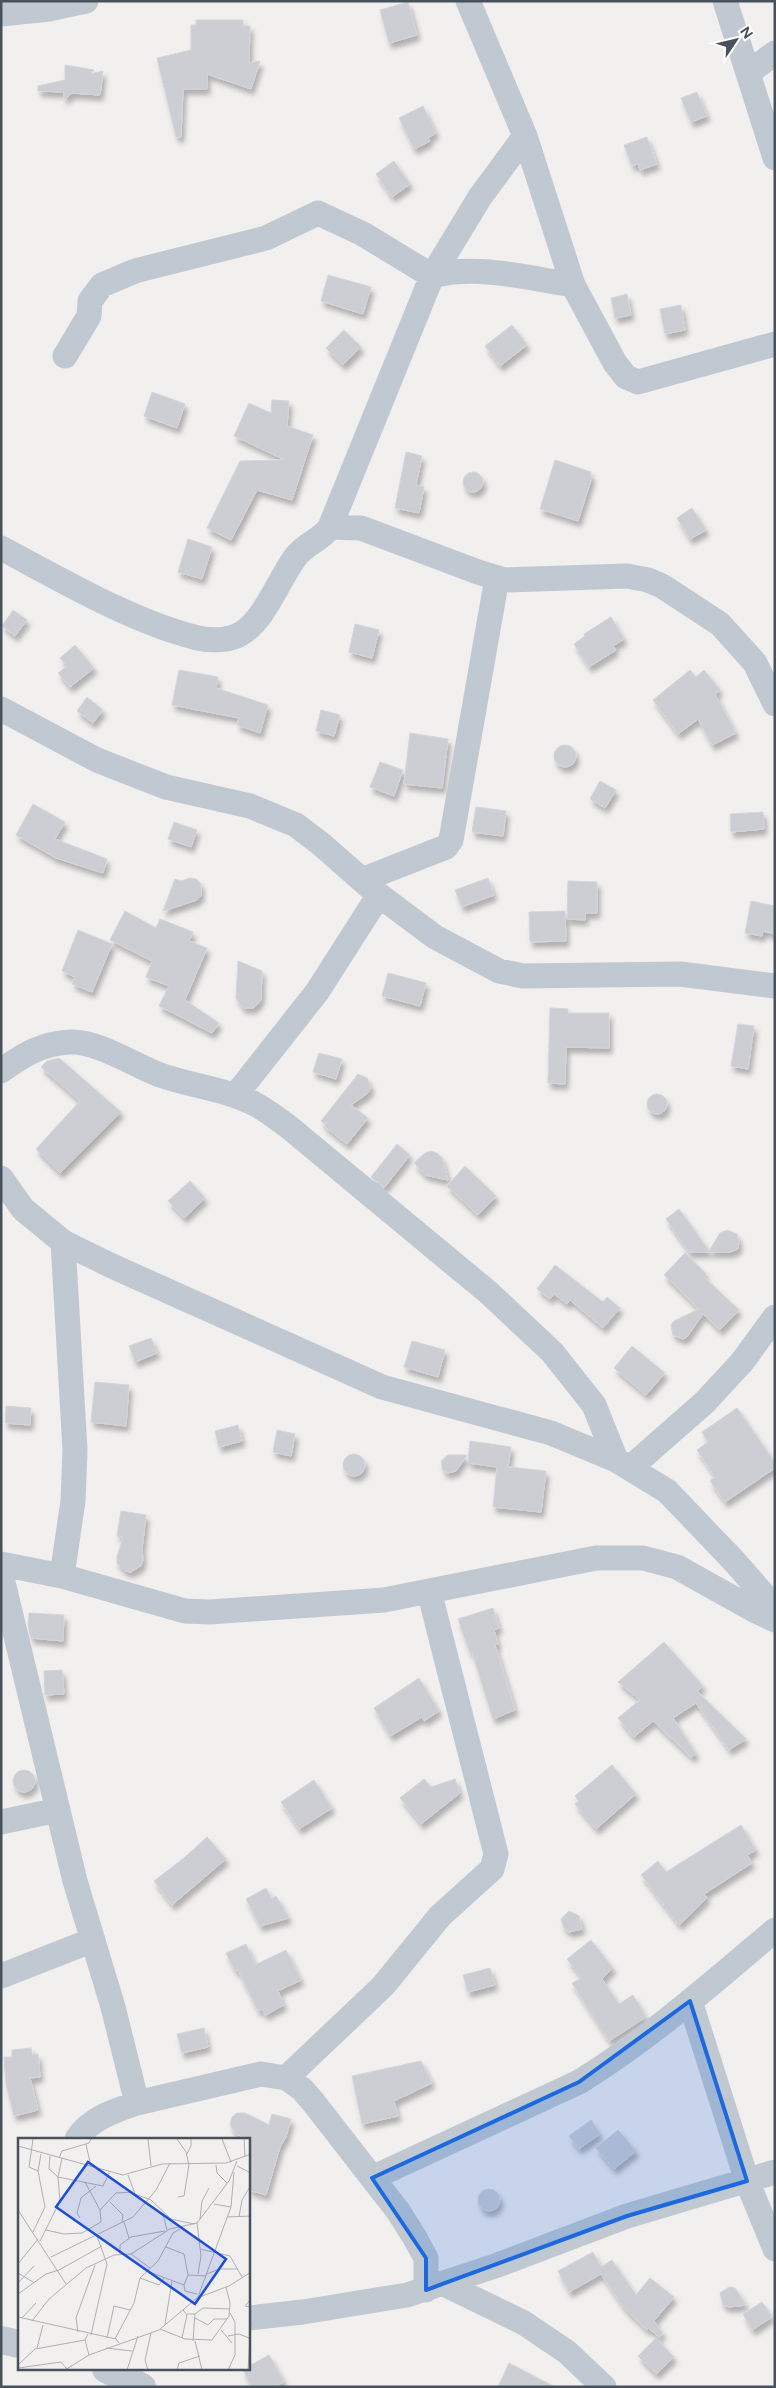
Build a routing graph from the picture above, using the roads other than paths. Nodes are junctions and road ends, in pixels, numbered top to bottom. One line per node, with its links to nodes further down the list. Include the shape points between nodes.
1 (86, 1): 4 (street)
2 (468, 1): 7 (street)
3 (725, 1): 6 (street)
4 (1, 14)
5 (775, 53): 6 (street)
6 (748, 73): 8 (street)
7 (526, 136): 9 (street, via 480,197); 10 (street)
8 (775, 158)
9 (432, 276): 10 (street, via 467,271); 12 (street, via 363,234 318,213 266,238 135,271 102,285 90,301 89,316); 13 (street)
10 (573, 285): 11 (street, via 615,363 626,377 638,382)
11 (775, 344)
12 (64, 356)
13 (330, 527): 14 (street, via 326,534 307,544 294,558 253,625 242,634 226,640 199,638 137,617); 15 (street, via 361,528)
14 (1, 548)
15 (497, 578): 16 (street, via 516,581 627,576 662,586 720,624 742,646); 18 (street, via 451,840 446,847)
16 (775, 704)
17 (2, 710): 18 (street, via 97,760 166,787 250,806 296,825)
18 (371, 888): 19 (street, via 435,937 509,974 571,977 680,974); 21 (street, via 317,992)
19 (775, 986)
20 (1, 1071): 21 (street, via 46,1044 73,1042 101,1049 161,1075)
21 (236, 1096): 25 (street, via 290,1128 489,1293 552,1352 594,1405)
22 (1, 1178): 23 (street, via 22,1209)
23 (63, 1242): 25 (street, via 374,1384 552,1434); 28 (street, via 75,1450 73,1501)
24 (775, 1316): 25 (street, via 742,1362 705,1402)
25 (623, 1464): 30 (street, via 667,1491)
26 (1, 1564): 28 (street)
27 (1, 1574): 32 (street)
28 (62, 1576): 29 (street, via 185,1611 384,1600)
29 (429, 1592): 31 (street, via 596,1558 643,1558 677,1568); 38 (street, via 496,1862 484,1879 440,1916 383,1986)
30 (775, 1608)
31 (775, 1620)
32 (58, 1810): 33 (street); 35 (street)
33 (1, 1822)
34 (775, 1930): 37 (street)
35 (93, 1940): 36 (street); 39 (street, via 124,2044)
36 (1, 1976)
37 (690, 2001): 42 (street, via 610,2063 579,2082); 43 (street)
38 (286, 2078): 39 (street, via 261,2074); 42 (street, via 302,2089)
39 (137, 2102): 40 (street, via 112,2111)
40 (78, 2138)
41 (775, 2172): 43 (street)
42 (372, 2178): 45 (street, via 398,2212 426,2258)
43 (747, 2181): 44 (street); 45 (street, via 627,2216)
44 (775, 2249)
45 (435, 2287): 46 (street, via 407,2296); 51 (street, via 524,2323 567,2352)
46 (250, 2318)
47 (1, 2340): 48 (street)
48 (18, 2344)
49 (110, 2370): 50 (street)
50 (142, 2387)
51 (604, 2387)

